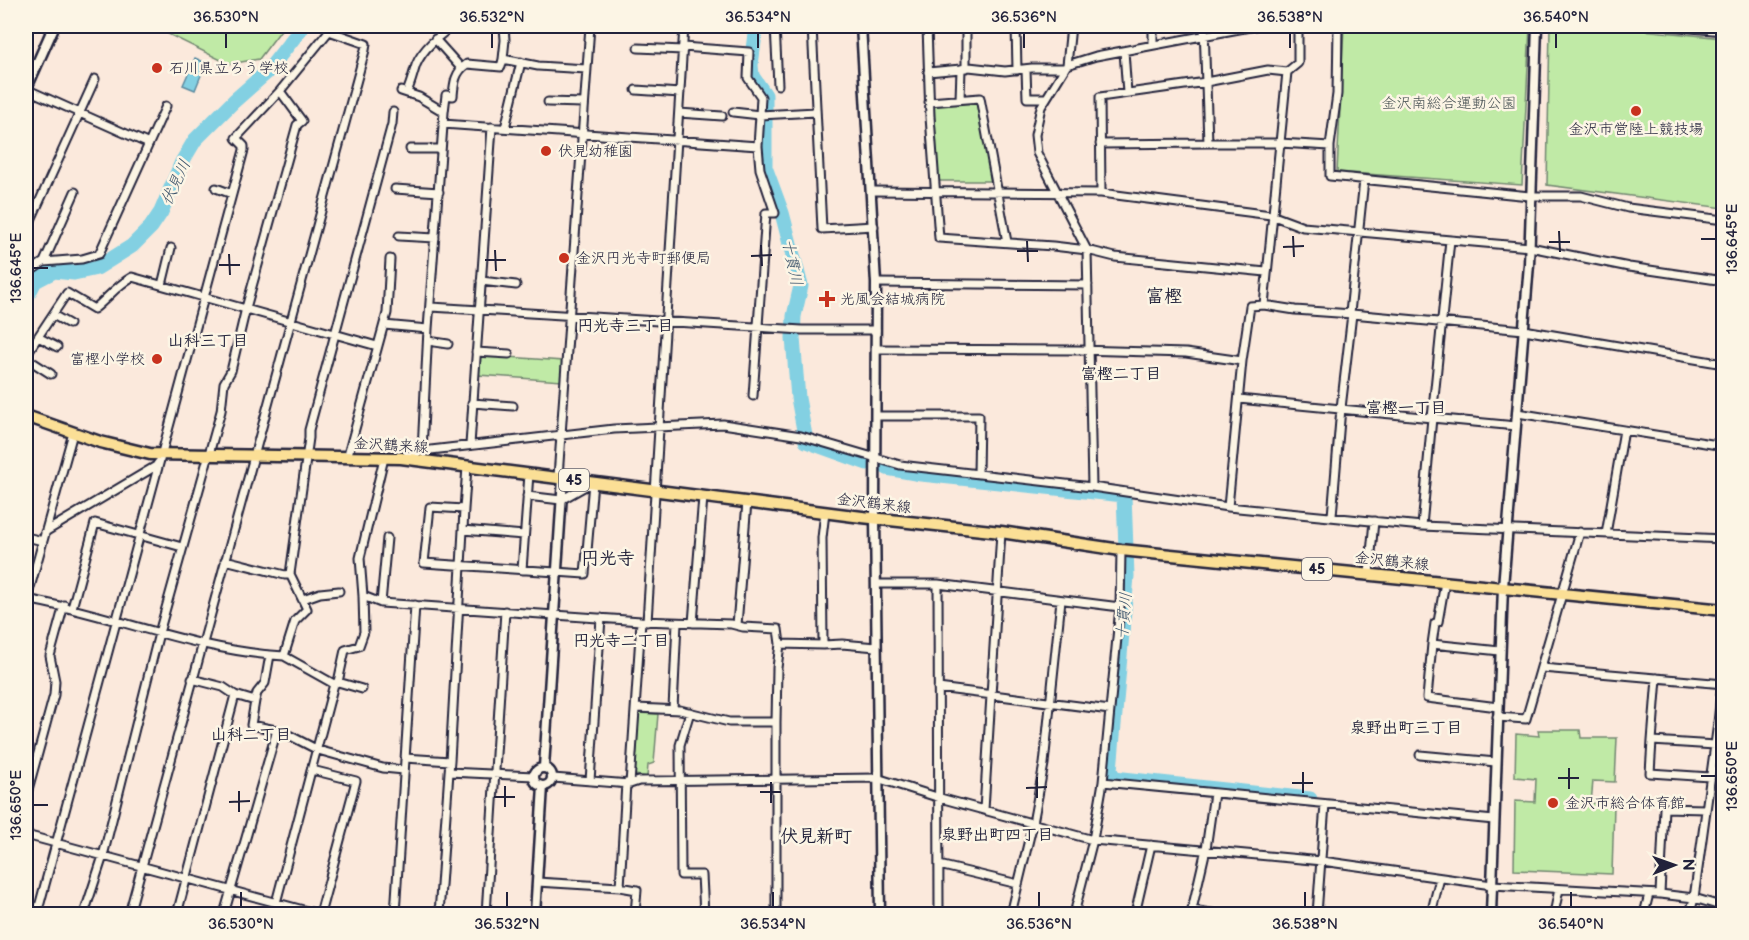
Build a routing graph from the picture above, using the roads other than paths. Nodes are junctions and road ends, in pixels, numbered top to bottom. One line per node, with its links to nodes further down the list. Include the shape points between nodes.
1 (54, 26): 43 (main road)
2 (452, 26): 25 (street)
3 (504, 26): 30 (street)
4 (590, 26): 35 (street)
5 (684, 26): 28 (street)
6 (775, 26): 42 (street)
7 (812, 26): 57 (street)
8 (861, 26): 78 (street)
9 (927, 26): 38 (street)
10 (937, 26): 22 (street)
11 (1016, 26): 12 (street); 22 (street); 36 (street)
12 (1022, 26)
13 (1060, 26): 14 (street)
14 (1070, 26): 32 (street)
15 (1153, 26): 26 (street)
16 (1204, 26): 24 (street)
17 (1255, 26): 24 (street)
18 (1298, 26): 39 (street, via 1298,63)
19 (1338, 26): 72 (street, via 1337,94)
20 (1537, 26): 86 (street)
21 (1669, 26): 23 (street)
22 (966, 27): 34 (street)
23 (1724, 31)
24 (1204, 35): 26 (street); 41 (street)
25 (435, 39): 33 (street); 55 (street, via 417,63 404,91)
26 (1153, 45): 29 (street)
27 (638, 48): 28 (street)
28 (683, 49): 46 (street); 60 (street, via 748,52 748,78 761,97)
29 (1124, 51): 32 (street); 47 (street)
30 (503, 59): 31 (street); 33 (street, via 501,67 467,64)
31 (521, 62): 35 (street); 64 (street)
32 (1066, 67): 37 (street); 48 (street)
33 (461, 68): 55 (street, via 454,80 453,96 446,95)
34 (964, 68): 36 (street); 38 (street); 49 (street)
35 (586, 69): 52 (street)
36 (1017, 70): 37 (street)
37 (1026, 70): 48 (street, via 1026,98)
38 (927, 72): 51 (street)
39 (1287, 72): 41 (street, via 1268,70); 68 (street)
40 (95, 79): 58 (street)
41 (1206, 82): 47 (street); 67 (street)
42 (778, 85)
43 (26, 89): 58 (street)
44 (636, 90): 46 (street)
45 (280, 91): 85 (street, via 236,138 244,150); 114 (street, via 302,121 297,125); 119 (street, via 328,31 366,44)
46 (681, 93): 59 (street)
47 (1127, 93): 70 (street, via 1100,97)
48 (1046, 98): 83 (street, via 1035,135 1037,153)
49 (960, 99): 51 (street); 80 (street, via 980,98)
50 (548, 102): 52 (street)
51 (929, 102): 79 (street)
52 (583, 104): 65 (street)
53 (166, 106): 69 (street)
54 (393, 112): 128 (street)
55 (444, 112): 62 (street)
56 (733, 112): 60 (street)
57 (816, 112): 60 (street); 91 (street, via 822,229)
58 (79, 113): 69 (street); 88 (street)
59 (679, 113): 61 (street); 66 (street)
60 (764, 115): 71 (street)
61 (722, 116)
62 (443, 124): 63 (street); 74 (street)
63 (492, 127): 64 (street); 105 (street)
64 (505, 128): 65 (street)
65 (582, 133): 66 (street); 118 (street)
66 (677, 140): 71 (street); 120 (street)
67 (1208, 143): 68 (street); 70 (street)
68 (1280, 143): 72 (street); 89 (street)
69 (149, 144): 102 (street, via 99,254)
70 (1100, 144): 84 (street)
71 (758, 146): 124 (street, via 760,169 775,213 766,213)
72 (1330, 146): 75 (street, via 1330,176)
73 (410, 149): 74 (street)
74 (441, 149): 82 (street)
75 (1364, 180): 86 (street); 93 (street)
76 (216, 188): 85 (street)
77 (395, 189): 82 (street)
78 (872, 191): 79 (street); 91 (street)
79 (935, 191): 80 (street); 97 (street, via 939,238)
80 (997, 191): 83 (street); 97 (street)
81 (75, 192): 102 (street)
82 (439, 192): 95 (street)
83 (1058, 192): 84 (street); 100 (street)
84 (1101, 193): 89 (street)
85 (232, 194): 111 (street)
86 (1530, 196): 90 (street, via 1581,196 1628,208); 98 (street)
87 (26, 209): 88 (street)
88 (34, 213): 92 (street)
89 (1271, 215): 93 (street, via 1303,227); 103 (street)
90 (1724, 220)
91 (874, 226): 107 (street)
92 (26, 231)
93 (1359, 231): 96 (street); 116 (street)
94 (399, 236): 95 (street)
95 (435, 238): 113 (street)
96 (1450, 240): 98 (street); 122 (street)
97 (1007, 242): 100 (street)
98 (1530, 247): 106 (street); 127 (street)
99 (171, 248): 108 (street)
100 (1087, 250): 103 (street, via 1115,257); 110 (street)
101 (390, 260): 123 (street)
102 (44, 262): 104 (street)
103 (1266, 272): 112 (street)
104 (26, 278)
105 (481, 281): 109 (street); 115 (street)
106 (1724, 281)
107 (876, 284): 110 (street); 126 (street)
108 (162, 285): 111 (street); 117 (street, via 132,277 94,309 67,293)
109 (516, 285)
110 (1088, 285): 135 (street)
111 (204, 298): 114 (street); 159 (street)
112 (1264, 304): 116 (street); 139 (street, via 1250,306)
113 (430, 307): 115 (street); 125 (street)
114 (246, 308): 119 (street); 160 (street)
115 (478, 310): 118 (street); 136 (street)
116 (1351, 314): 122 (street); 146 (street)
117 (53, 315): 121 (street); 129 (street)
118 (569, 316): 120 (street); 155 (street)
119 (291, 321): 128 (street); 161 (street)
120 (665, 321): 124 (street); 151 (street)
121 (69, 324)
122 (1442, 324): 127 (street); 150 (street)
123 (384, 326): 125 (street); 132 (street)
124 (759, 327): 126 (street); 142 (street)
125 (428, 329): 130 (street)
126 (876, 330): 134 (street)
127 (1524, 330): 140 (street); 147 (street)
128 (335, 333): 132 (street); 162 (street)
129 (38, 337): 133 (street); 138 (street)
130 (428, 341): 131 (street); 158 (street)
131 (448, 344)
132 (377, 346): 164 (street)
133 (57, 347)
134 (876, 349): 135 (street); 149 (street)
135 (1089, 350): 139 (street, via 1186,353); 172 (street)
136 (476, 352): 137 (street); 144 (street)
137 (509, 354)
138 (26, 357): 141 (street)
139 (1242, 362): 143 (street)
140 (1724, 364)
141 (51, 374)
142 (753, 396)
143 (1239, 399): 146 (street); 178 (street)
144 (472, 402): 145 (street); 156 (street)
145 (513, 406)
146 (1341, 408): 150 (street); 181 (street)
147 (1517, 413): 152 (street); 153 (street)
148 (26, 416): 154 (main road, 金沢鶴来線 / 45)
149 (876, 417): 163 (street); 169 (street, via 979,416)
150 (1432, 418): 152 (street); 184 (street)
151 (659, 426): 155 (street); 163 (street, via 723,424 804,437); 173 (street)
152 (1516, 426): 185 (street)
153 (1624, 430): 157 (street); 190 (street)
154 (73, 433): 159 (main road, 金沢鶴来線 / 45, via 138,453); 187 (street)
155 (561, 435): 156 (street); 170 (street)
156 (470, 445): 158 (street)
157 (1724, 446)
158 (422, 451): 166 (street)
159 (161, 455): 160 (main road, 金沢鶴来線 / 45); 187 (street, via 156,466); 192 (street)
160 (208, 456): 161 (main road, 金沢鶴来線 / 45); 197 (street)
161 (253, 457): 162 (main road, 金沢鶴来線 / 45); 199 (street)
162 (305, 457): 164 (main road, 金沢鶴来線 / 45); 203 (street)
163 (876, 457): 169 (street, via 900,465); 182 (street)
164 (347, 458): 165 (main road, 金沢鶴来線 / 45)
165 (384, 458): 166 (main road, 金沢鶴来線 / 45); 212 (street, via 360,558)
166 (401, 458): 167 (main road, 金沢鶴来線 / 45)
167 (467, 467): 168 (main road, 金沢鶴来線 / 45); 179 (street)
168 (529, 474): 170 (main road, 金沢鶴来線 / 45); 174 (street)
169 (978, 474): 172 (street)
170 (560, 478): 171 (main road, 金沢鶴来線 / 45); 176 (street)
171 (593, 482): 173 (main road, 金沢鶴来線 / 45); 176 (street); 202 (street, via 585,574)
172 (1092, 487): 178 (street)
173 (655, 490): 175 (main road, 金沢鶴来線 / 45); 226 (street)
174 (527, 496): 176 (street); 191 (street)
175 (703, 497): 177 (main road, 金沢鶴来線 / 45); 228 (street)
176 (561, 500): 202 (street)
177 (747, 502): 180 (main road, 金沢鶴来線 / 45); 229 (street)
178 (1228, 507): 181 (street)
179 (464, 509): 186 (street); 200 (street, via 430,507 424,563)
180 (825, 512): 182 (main road, 金沢鶴来線 / 45); 234 (street)
181 (1332, 516): 183 (street)
182 (874, 518): 188 (main road, 金沢鶴来線 / 45); 206 (street)
183 (1374, 521): 184 (street); 204 (street)
184 (1422, 526): 185 (street)
185 (1508, 529): 189 (street); 208 (street)
186 (463, 530): 191 (street); 200 (street)
187 (45, 532): 196 (street)
188 (1001, 532): 198 (main road, 金沢鶴来線 / 45); 210 (street)
189 (1580, 532): 190 (street); 211 (street)
190 (1606, 534): 195 (street)
191 (524, 535): 201 (street)
192 (140, 536): 197 (street); 218 (street, via 95,523); 225 (street)
193 (26, 537): 196 (street)
194 (387, 538): 216 (street)
195 (1724, 539)
196 (43, 541): 214 (street)
197 (182, 547): 230 (street)
198 (1125, 550): 204 (main road, 金沢鶴来線 / 45); 219 (street)
199 (225, 560): 203 (street); 233 (street)
200 (460, 566): 201 (street); 220 (street)
201 (522, 570): 202 (street)
202 (556, 573): 223 (street)
203 (290, 574): 213 (street)
204 (1369, 574): 205 (main road, 金沢鶴来線 / 45)
205 (1445, 582): 208 (main road, 金沢鶴来線 / 45); 232 (street)
206 (877, 584): 207 (street); 235 (street)
207 (938, 584): 210 (street); 245 (street)
208 (1503, 587): 211 (main road, 金沢鶴来線 / 45); 236 (street)
209 (339, 591): 213 (street)
210 (997, 592): 215 (street); 248 (street)
211 (1564, 593): 221 (main road, 金沢鶴来線 / 45); 240 (street)
212 (363, 596): 216 (street); 243 (street, via 364,632 359,646 345,650)
213 (303, 599): 238 (street, via 307,609 295,621)
214 (26, 600): 218 (street)
215 (1061, 600): 219 (street); 250 (street)
216 (381, 603): 217 (street)
217 (415, 605): 220 (street); 263 (street)
218 (68, 606): 225 (street); 282 (street, via 50,656 54,695)
219 (1120, 607): 254 (street)
220 (458, 608): 222 (street); 264 (street)
221 (1724, 610)
222 (505, 611): 223 (street); 270 (street)
223 (554, 615): 224 (street); 266 (street)
224 (601, 618): 226 (street); 276 (street)
225 (117, 622): 230 (street); 291 (street)
226 (644, 622): 227 (street); 252 (street)
227 (677, 623): 228 (street); 253 (street)
228 (693, 623): 229 (street)
229 (737, 626): 231 (street, via 778,629)
230 (159, 633): 233 (street); 294 (street)
231 (780, 644): 234 (street); 257 (street)
232 (1432, 644): 236 (street); 251 (street, via 1427,698)
233 (202, 645): 237 (street); 242 (street)
234 (823, 645): 235 (street)
235 (876, 647): 274 (street)
236 (1500, 651): 251 (street)
237 (270, 655): 238 (street); 249 (street, via 265,683)
238 (284, 656): 243 (street)
239 (1724, 664): 244 (street)
240 (1542, 668): 241 (street); 256 (street, via 1526,719)
241 (1657, 678): 244 (street); 259 (street)
242 (192, 679): 247 (street, via 223,687); 297 (street)
243 (336, 683): 246 (street); 261 (street)
244 (1722, 684): 260 (street)
245 (938, 688): 248 (street); 283 (street)
246 (362, 689)
247 (236, 695): 249 (street); 299 (street)
248 (991, 695): 250 (street); 286 (street)
249 (255, 701): 258 (street, via 251,725)
250 (1050, 702): 254 (street); 288 (street)
251 (1498, 707): 256 (street)
252 (636, 708): 253 (street); 279 (street)
253 (673, 709): 255 (street)
254 (1110, 710): 278 (street)
255 (690, 712): 257 (street, via 729,722); 277 (street, via 680,745)
256 (1497, 717): 265 (street)
257 (776, 722): 275 (street)
258 (277, 730): 261 (street); 305 (street)
259 (1652, 741): 260 (street); 272 (street, via 1650,773)
260 (1715, 745): 272 (street)
261 (318, 750): 267 (street); 268 (street)
262 (1420, 755): 265 (street)
263 (405, 758): 264 (street); 268 (street)
264 (450, 761): 269 (street)
265 (1496, 762): 287 (street)
266 (544, 767): 271 (street); 273 (street)
267 (312, 770): 309 (street); 318 (street, via 356,781)
268 (404, 770): 319 (street)
269 (449, 772): 270 (street); 320 (street)
270 (493, 774): 271 (street); 321 (street)
271 (534, 776): 280 (street)
272 (1710, 777): 285 (street)
273 (553, 778): 276 (street); 280 (street)
274 (878, 778): 275 (street); 283 (street); 326 (street)
275 (777, 779): 277 (street); 325 (street)
276 (590, 780): 279 (street)
277 (680, 781): 279 (street); 324 (street, via 681,875 702,875)
278 (1103, 782): 281 (street); 290 (street)
279 (628, 783): 303 (street)
280 (543, 786): 300 (street)
281 (1214, 793): 284 (street); 293 (street)
282 (26, 797)
283 (940, 798): 286 (street); 296 (street)
284 (1325, 804): 287 (street); 295 (street)
285 (1706, 809): 307 (street, via 1664,808); 308 (street)
286 (984, 810): 288 (street)
287 (1494, 820): 302 (street)
288 (1033, 823): 290 (street); 301 (street)
289 (26, 835): 291 (street)
290 (1093, 840): 292 (street); 329 (street)
291 (57, 843): 294 (street); 312 (street)
292 (1151, 844): 293 (street); 330 (street)
293 (1206, 849): 295 (street); 311 (street)
294 (103, 856): 297 (street); 313 (street)
295 (1322, 861): 298 (street); 332 (street)
296 (939, 865): 301 (street); 327 (street)
297 (143, 867): 299 (street); 314 (street)
298 (1440, 878): 302 (street); 333 (street)
299 (187, 879): 305 (street); 315 (street)
300 (537, 882): 303 (street); 322 (street)
301 (1018, 884): 328 (street)
302 (1492, 885): 304 (street); 334 (street)
303 (620, 887): 323 (street, via 637,890)
304 (1559, 889): 306 (street); 335 (street)
305 (231, 891): 309 (street); 316 (street)
306 (1649, 894): 307 (street); 336 (street)
307 (1660, 894): 308 (street)
308 (1694, 898): 310 (street); 337 (street)
309 (275, 904): 317 (street); 318 (street)
310 (1724, 907)
311 (1191, 912): 331 (street)
312 (37, 915)
313 (84, 915)
314 (129, 915)
315 (177, 915)
316 (224, 915)
317 (273, 915)
318 (319, 915)
319 (395, 915)
320 (439, 915)
321 (486, 915)
322 (535, 915)
323 (635, 915)
324 (704, 915)
325 (776, 915)
326 (880, 915)
327 (939, 915)
328 (1011, 915)
329 (1074, 915)
330 (1135, 915)
331 (1217, 915)
332 (1317, 915)
333 (1431, 915)
334 (1491, 915)
335 (1554, 915)
336 (1644, 915)
337 (1690, 915)

